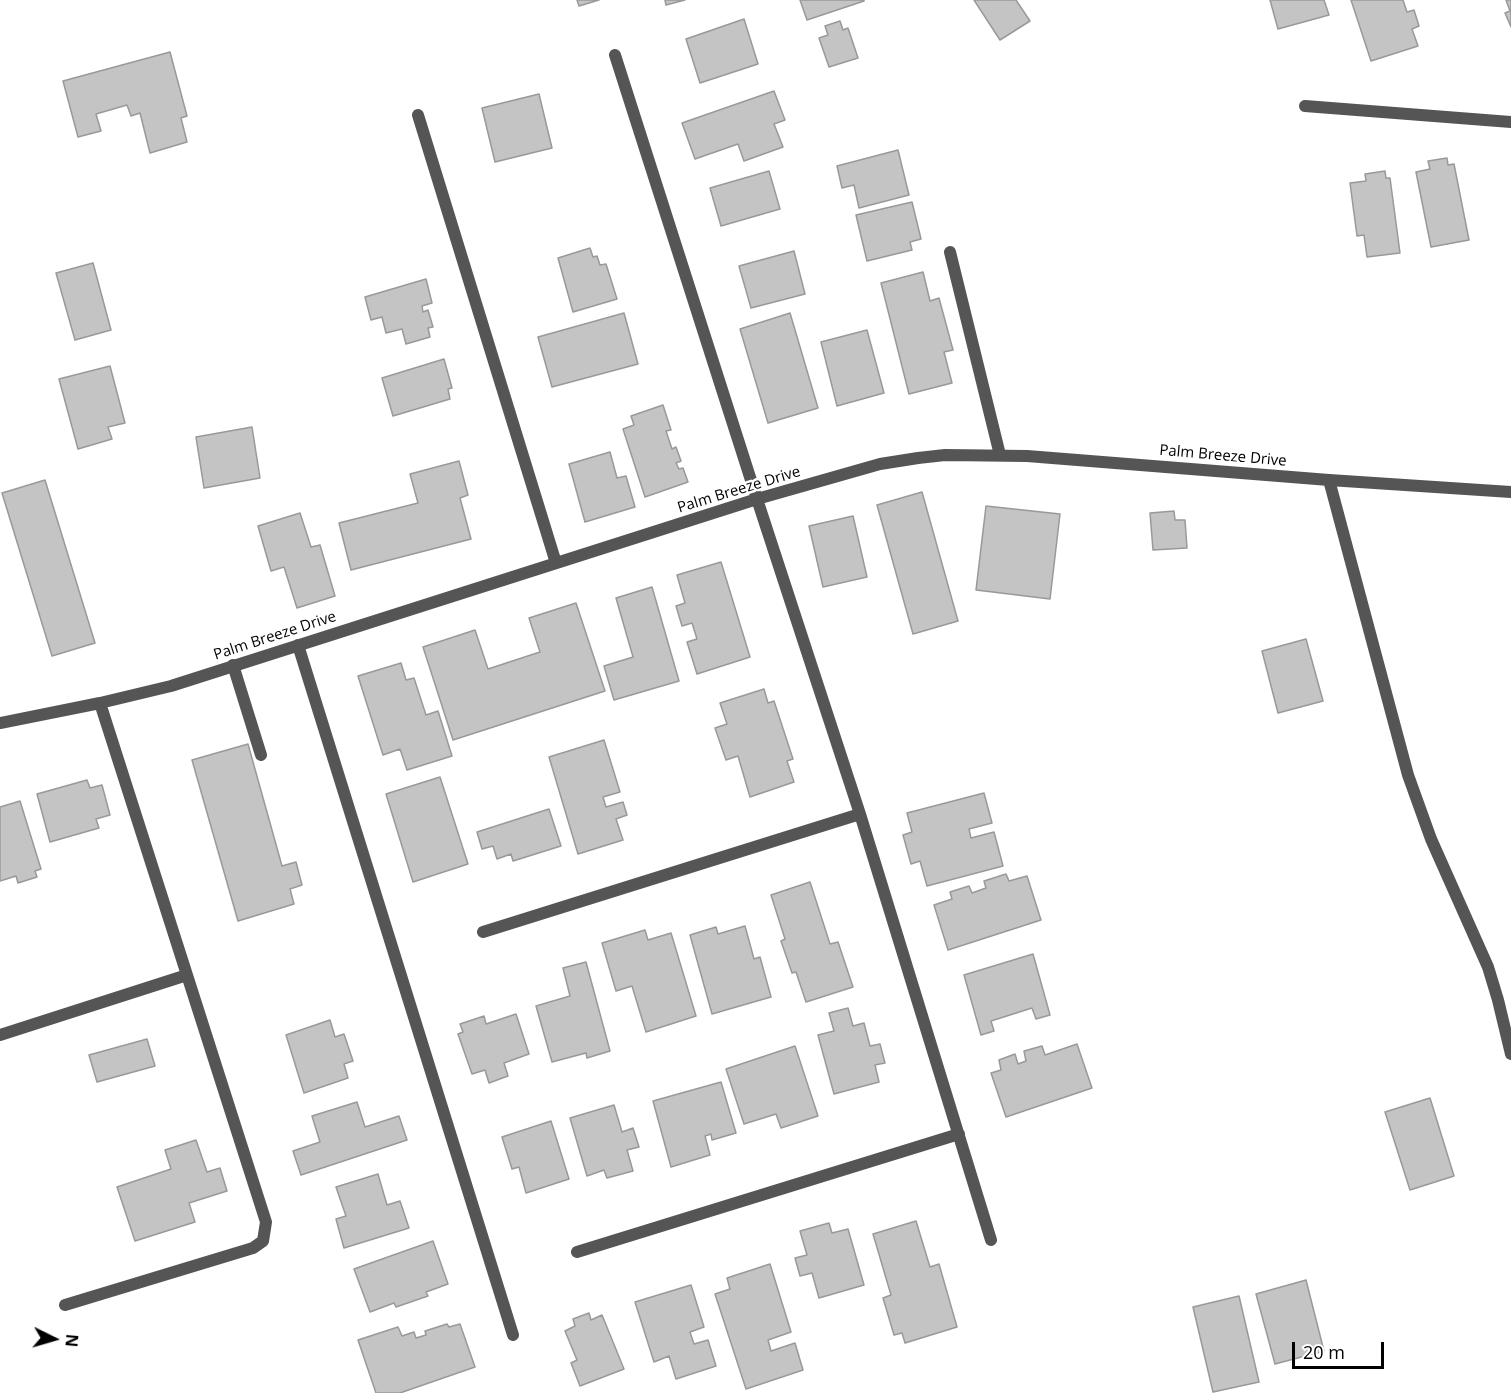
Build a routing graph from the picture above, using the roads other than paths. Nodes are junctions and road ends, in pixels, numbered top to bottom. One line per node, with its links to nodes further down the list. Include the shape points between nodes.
1 (615, 55): 9 (street)
2 (1305, 106): 4 (street)
3 (418, 115): 10 (street)
4 (1511, 122)
5 (950, 252): 6 (street)
6 (1000, 455): 7 (street, Palm Breeze Drive); 9 (street, Palm Breeze Drive, via 945,455 880,464)
7 (1329, 480): 8 (street, Palm Breeze Drive); 20 (street, via 1408,775 1431,839 1488,967)
8 (1511, 492)
9 (756, 499): 10 (street, Palm Breeze Drive); 16 (street)
10 (556, 563): 11 (street, Palm Breeze Drive)
11 (298, 645): 12 (street, Palm Breeze Drive); 25 (street)
12 (233, 666): 13 (street, Palm Breeze Drive); 15 (street)
13 (100, 703): 14 (street, Palm Breeze Drive); 18 (street)
14 (0, 723)
15 (261, 755)
16 (860, 814): 17 (street); 21 (street)
17 (483, 932)
18 (187, 975): 19 (street); 24 (street, via 266,1222 263,1241 253,1248)
19 (0, 1035)
20 (1511, 1054)
21 (959, 1134): 22 (street); 23 (street)
22 (991, 1240)
23 (577, 1252)
24 (66, 1305)
25 (513, 1335)

